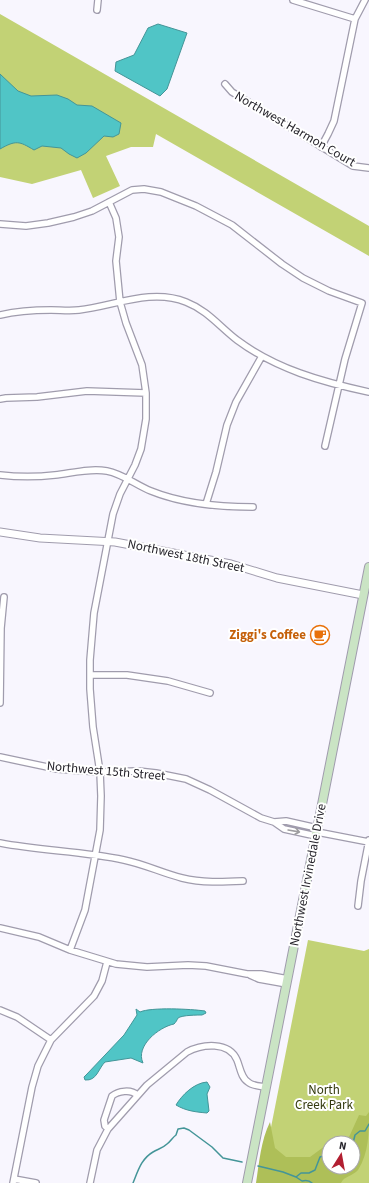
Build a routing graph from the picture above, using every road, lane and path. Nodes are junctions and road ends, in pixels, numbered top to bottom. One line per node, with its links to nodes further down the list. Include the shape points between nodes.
1 (98, 0): 4 (street)
2 (293, 0): 5 (street)
3 (365, 0): 5 (street)
4 (97, 10)
5 (355, 19): 7 (street, via 334,120)
6 (225, 84): 7 (street, Northwest Harmon Court, via 232,92)
7 (321, 147): 8 (street, Northwest Harmon Court, via 353,166)
8 (369, 168)
9 (109, 202): 10 (street, via 86,213 48,223 26,226); 11 (street, via 116,218 119,237 116,262); 14 (street, via 132,190 161,192 196,206 232,225 303,278 362,303)
10 (0, 224)
11 (120, 302): 12 (street, via 78,310 24,311); 13 (street, via 147,297 172,298 186,302 202,310 237,340); 16 (street, via 142,365)
12 (0, 315)
13 (262, 356): 14 (street, via 285,368); 21 (street, via 229,419)
14 (339, 385): 15 (street); 18 (street)
15 (369, 392)
16 (146, 393): 17 (street, via 87,391); 20 (street, via 144,434)
17 (0, 399)
18 (325, 446)
19 (0, 475): 20 (street, via 38,476 100,470)
20 (128, 480): 21 (street, via 152,491); 24 (street, via 113,514)
21 (206, 504): 22 (street)
22 (254, 507)
23 (0, 532): 24 (street, Northwest 18th Street, via 40,538)
24 (108, 541): 26 (street, Northwest 18th Street, via 231,564 277,578); 28 (street, via 91,634)
25 (369, 567): 26 (main road, Northwest Irvinedale Drive)
26 (366, 596): 33 (main road, Northwest Irvinedale Drive)
27 (4, 597): 30 (street)
28 (90, 675): 29 (street, via 110,674 168,681); 32 (street, via 93,727)
29 (210, 693)
30 (0, 703)
31 (0, 757): 32 (street, Northwest 15th Street, via 57,769)
32 (100, 772): 33 (street, Northwest 15th Street, via 138,771 186,779 284,829); 36 (street, via 101,815)
33 (316, 832): 34 (street, Northwest 15th Street); 42 (main road, Northwest Irvinedale Drive)
34 (369, 841): 38 (street)
35 (0, 843): 36 (street)
36 (96, 855): 37 (street, via 142,864 183,878); 40 (street, via 85,910)
37 (243, 882)
38 (358, 906)
39 (0, 928): 40 (street, via 38,937)
40 (70, 950): 41 (street)
41 (107, 962): 42 (street, via 147,967 206,966 259,979); 44 (street, via 102,981 94,996)
42 (287, 981): 45 (main road, Northwest Irvinedale Drive)
43 (0, 1010): 44 (street, via 16,1017)
44 (51, 1040): 48 (street, via 34,1079)
45 (266, 1087): 46 (street, via 245,1080 232,1051 209,1045 187,1052); 51 (main road, Northwest Irvinedale Drive)
46 (137, 1094): 47 (street); 47 (street, via 132,1091 112,1096 104,1120)
47 (108, 1129): 50 (street, via 97,1150)
48 (14, 1181): 49 (street)
49 (36, 1183)
50 (90, 1183)
51 (247, 1183)

